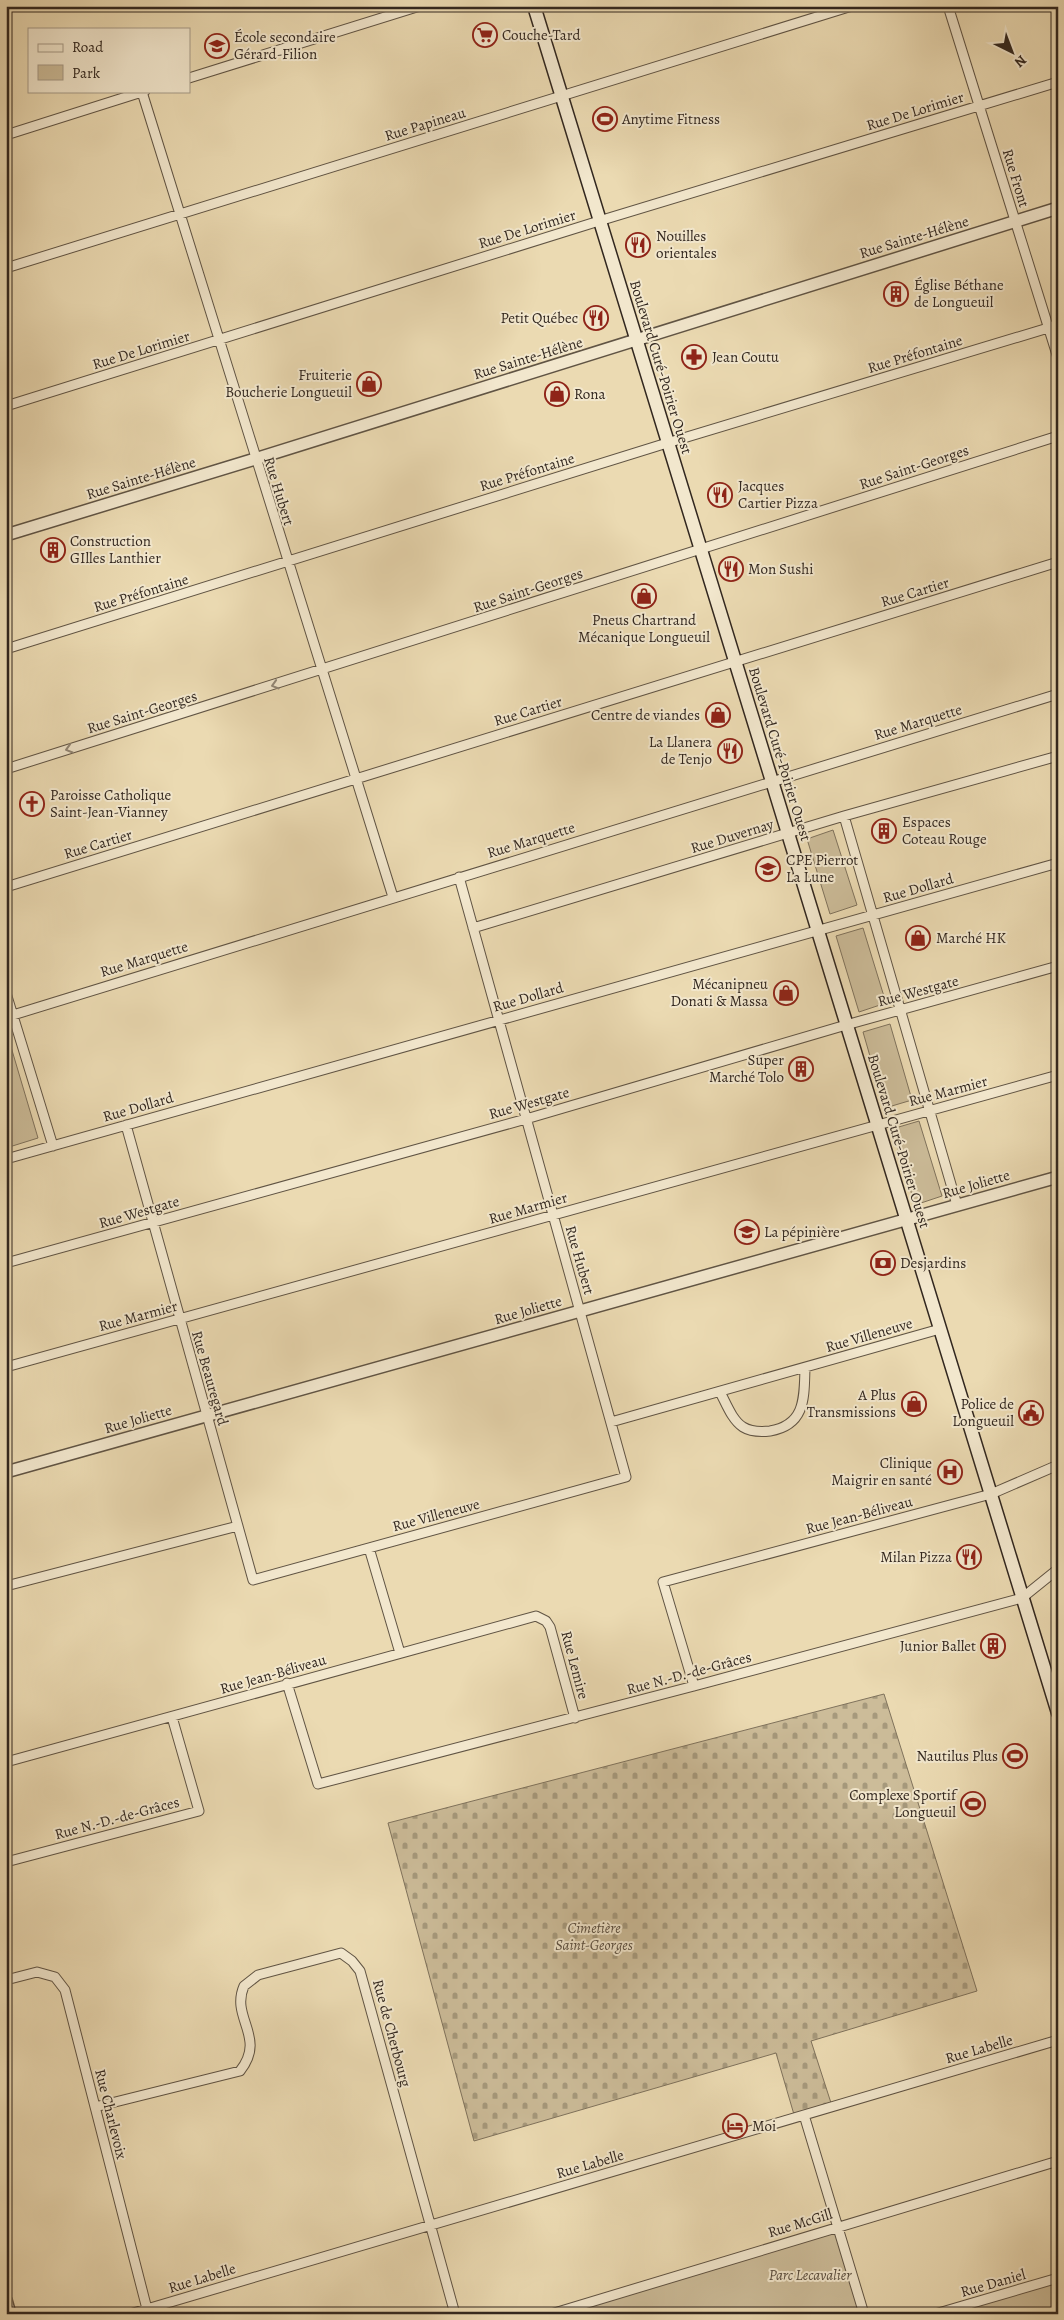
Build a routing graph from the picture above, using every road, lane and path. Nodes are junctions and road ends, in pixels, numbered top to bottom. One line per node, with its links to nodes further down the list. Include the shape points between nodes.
1 (420, 6): 5 (street)
2 (534, 6): 8 (main road, Boulevard Curé-Poirier Ouest)
3 (852, 6): 8 (street, Rue Papineau)
4 (948, 6): 9 (street, Rue Front)
5 (190, 78)
6 (1058, 82): 9 (street, Rue De Lorimier)
7 (144, 92): 10 (street); 12 (street, Rue Hubert)
8 (560, 96): 12 (street, Rue Papineau); 13 (main road, Boulevard Curé-Poirier Ouest)
9 (979, 106): 13 (street, Rue De Lorimier); 14 (street, Rue Front)
10 (6, 134)
11 (1058, 208): 14 (street, Rue Sainte-Hélène)
12 (182, 214): 15 (street, Rue Papineau); 18 (street, Rue Hubert)
13 (599, 221): 18 (street, Rue De Lorimier); 19 (main road, Boulevard Curé-Poirier Ouest)
14 (1015, 221): 17 (street, Rue Front); 19 (street, Rue Sainte-Hélène)
15 (6, 268)
16 (1058, 325): 17 (street, Rue Préfontaine)
17 (1048, 328): 20 (street, Rue Front); 23 (street, Rue Préfontaine)
18 (221, 339): 21 (street, Rue De Lorimier); 24 (street, Rue Hubert)
19 (635, 340): 23 (main road, Boulevard Curé-Poirier Ouest); 24 (street, Rue Sainte-Hélène)
20 (1058, 358)
21 (6, 406)
22 (1058, 436): 26 (street, Rue Saint-Georges)
23 (667, 443): 26 (main road, Boulevard Curé-Poirier Ouest); 27 (street, Rue Préfontaine)
24 (255, 459): 25 (street, Rue Sainte-Hélène); 27 (street, Rue Hubert)
25 (6, 535)
26 (700, 549): 30 (main road, Boulevard Curé-Poirier Ouest); 31 (street, Rue Saint-Georges)
27 (287, 562): 29 (street, Rue Préfontaine); 31 (street, Rue Hubert)
28 (1058, 562): 30 (street, Rue Cartier)
29 (6, 649)
30 (735, 662): 35 (street, Rue Cartier); 36 (main road, Boulevard Curé-Poirier Ouest)
31 (321, 670): 34 (street, Rue Saint-Georges, one-way to 34); 35 (street, Rue Hubert)
32 (1058, 694): 36 (street, Rue Marquette)
33 (1058, 756): 37 (street, Rue Duvernay)
34 (6, 769)
35 (355, 779): 41 (street, Rue Cartier); 42 (street, Rue Hubert)
36 (772, 781): 38 (main road, Boulevard Curé-Poirier Ouest); 40 (street, Rue Marquette)
37 (844, 816): 38 (street, Rue Duvernay); 43 (street)
38 (788, 834): 44 (street, Rue Duvernay); 45 (main road, Boulevard Curé-Poirier Ouest)
39 (1058, 863): 43 (street, Rue Dollard)
40 (459, 877): 42 (street, Rue Marquette); 44 (street, Rue Hubert)
41 (6, 887)
42 (393, 897): 49 (street, Rue Marquette)
43 (873, 915): 45 (street, Rue Dollard); 48 (street)
44 (473, 928): 50 (street, Rue Hubert)
45 (817, 930): 50 (street, Rue Dollard); 51 (main road, Boulevard Curé-Poirier Ouest)
46 (1058, 966): 48 (street, Rue Westgate)
47 (6, 993): 49 (street)
48 (901, 1010): 51 (street, Rue Westgate); 53 (street)
49 (13, 1015): 57 (street)
50 (499, 1020): 54 (street, Rue Hubert); 56 (street, Rue Dollard)
51 (846, 1025): 54 (street, Rue Westgate); 55 (main road, Boulevard Curé-Poirier Ouest)
52 (1058, 1074): 53 (street, Rue Marmier)
53 (930, 1111): 55 (street, Rue Marmier); 60 (street)
54 (526, 1119): 61 (street, Rue Hubert); 63 (street, Rue Westgate)
55 (877, 1123): 61 (street, Rue Marmier); 62 (main road, Boulevard Curé-Poirier Ouest)
56 (126, 1125): 57 (street, Rue Dollard); 63 (street, Rue Beauregard)
57 (53, 1146): 58 (street, Rue Dollard)
58 (6, 1159)
59 (1058, 1177): 60 (street, Rue Joliette)
60 (957, 1205): 62 (street, Rue Joliette)
61 (553, 1215): 65 (street, Rue Hubert); 66 (street, Rue Marmier)
62 (906, 1220): 65 (street, Rue Joliette); 67 (main road, Boulevard Curé-Poirier Ouest)
63 (153, 1223): 64 (street, Rue Westgate); 66 (street, Rue Beauregard)
64 (6, 1263)
65 (580, 1311): 71 (street, Rue Joliette); 72 (street, Rue Hubert)
66 (180, 1319): 68 (street, Rue Marmier); 71 (street, Rue Beauregard)
67 (940, 1329): 69 (street, Rue Villeneuve); 76 (main road, Boulevard Curé-Poirier Ouest)
68 (6, 1367)
69 (805, 1368): 70 (street, Rue Villeneuve); 70 (street, via 804,1399 799,1413 790,1424 774,1430 759,1432 744,1428 735,1420)
70 (720, 1392): 72 (street, Rue Villeneuve)
71 (207, 1416): 74 (street, Rue Joliette); 77 (street, Rue Beauregard)
72 (611, 1422): 75 (street, Rue Hubert)
73 (1058, 1465): 76 (street, Rue Jean-Béliveau)
74 (6, 1472)
75 (626, 1477): 78 (street, Rue Villeneuve)
76 (990, 1494): 82 (main road, Boulevard Curé-Poirier Ouest); 86 (street, Rue Jean-Béliveau, via 663,1582)
77 (238, 1526): 80 (street, Rue Beauregard); 81 (street)
78 (369, 1548): 80 (street, Rue Villeneuve); 84 (street)
79 (1058, 1569): 82 (street, Rue N.-D.-de-Grâces)
80 (252, 1580)
81 (6, 1586)
82 (1022, 1598): 86 (street, Rue N.-D.-de-Grâces); 87 (main road, Boulevard Curé-Poirier Ouest)
83 (546, 1621): 84 (street, Rue Jean-Béliveau, via 536,1616); 89 (street, Rue Lemire)
84 (400, 1653): 85 (street, Rue Jean-Béliveau)
85 (287, 1683): 88 (street, Rue Jean-Béliveau); 89 (street, Rue N.-D.-de-Grâces, via 318,1784)
86 (694, 1686): 89 (street, Rue N.-D.-de-Grâces)
87 (1057, 1709)
88 (172, 1717): 90 (street, Rue Jean-Béliveau); 91 (street, Rue N.-D.-de-Grâces, via 199,1811)
89 (575, 1718)
90 (6, 1762)
91 (6, 1862)
92 (6, 1980): 94 (street, Rue Charlevoix, via 37,1972 55,1977 65,1990)
93 (1058, 2040): 95 (street, Rue Labelle)
94 (95, 2107): 97 (street, Rue de Cherbourg, via 240,2071 252,2050 240,2001 244,1986 258,1975 341,1954 360,1971); 101 (street, Rue Charlevoix)
95 (804, 2115): 97 (street, Rue Labelle); 98 (street)
96 (1058, 2161): 98 (street, Rue McGill)
97 (431, 2225): 101 (street, Rue Labelle); 104 (street, Rue de Cherbourg)
98 (837, 2226): 105 (street, Rue McGill); 106 (street)
99 (1058, 2278): 107 (street, Rue Daniel)
100 (6, 2300): 102 (street)
101 (147, 2309): 103 (street, Rue Labelle)
102 (10, 2314)
103 (130, 2314)
104 (455, 2314)
105 (551, 2314)
106 (864, 2314)
107 (935, 2314)

